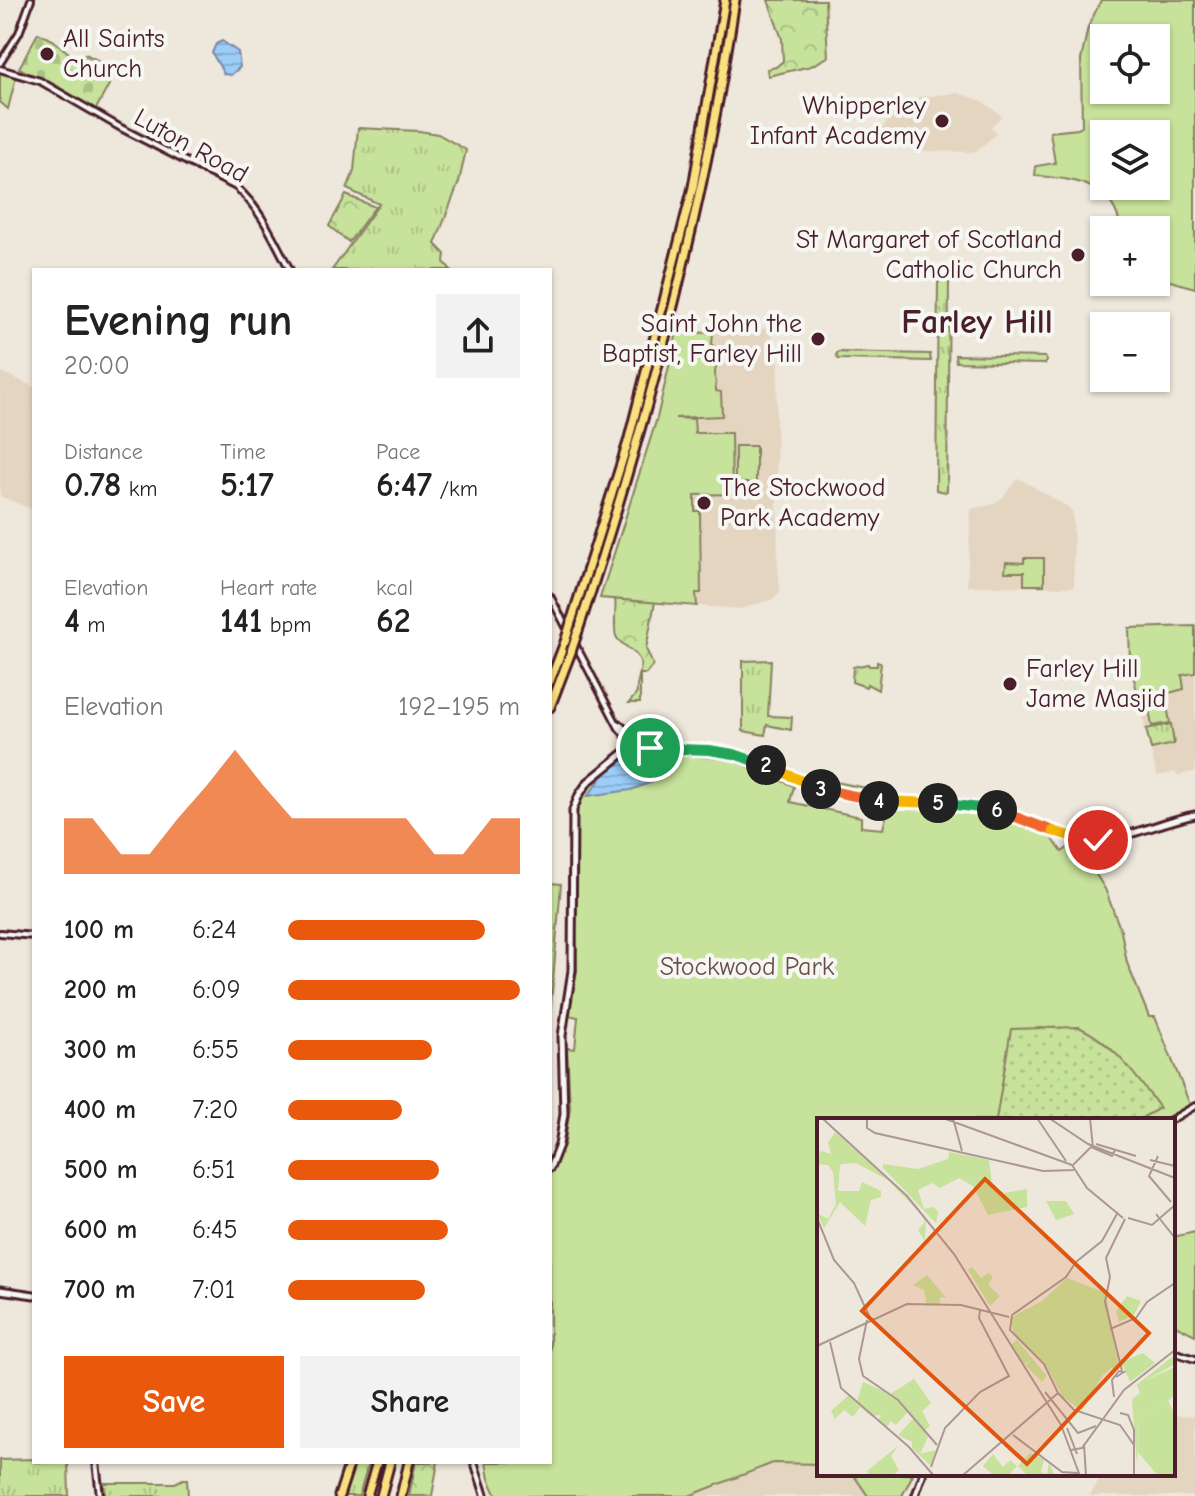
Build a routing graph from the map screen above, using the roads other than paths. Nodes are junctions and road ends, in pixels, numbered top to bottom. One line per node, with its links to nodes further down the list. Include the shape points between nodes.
1 (31, 0): 4 (street)
2 (725, 0): 8 (highway, bridge, via 689,202 628,442)
3 (735, 0): 9 (highway, bridge, via 688,243 643,420)
4 (0, 63)
5 (0, 69): 6 (street, Luton Road, via 40,81 236,187 264,222)
6 (289, 268)
7 (552, 600): 10 (street, via 616,722)
8 (552, 676)
9 (552, 702)
10 (633, 739): 11 (main road); 12 (main road); 13 (main road)
11 (642, 747): 12 (main road); 13 (main road)
12 (657, 747): 14 (main road, via 734,754 854,797 998,810 1089,840)
13 (625, 752): 19 (main road, via 588,782 573,810 572,970 562,1036 564,1114)
14 (1195, 815)
15 (0, 933): 16 (street)
16 (32, 936)
17 (1195, 1106): 18 (street)
18 (1174, 1118)
19 (552, 1163)
20 (0, 1290): 21 (main road)
21 (32, 1295)
22 (1175, 1353): 23 (street)
23 (1195, 1359)
24 (96, 1464): 31 (street)
25 (349, 1464): 32 (highway)
26 (376, 1464): 33 (highway)
27 (389, 1464): 34 (highway)
28 (409, 1464): 35 (highway)
29 (475, 1464): 36 (street)
30 (922, 1476): 37 (street)
31 (100, 1496)
32 (339, 1496)
33 (367, 1496)
34 (381, 1496)
35 (401, 1496)
36 (485, 1496)
37 (915, 1496)

